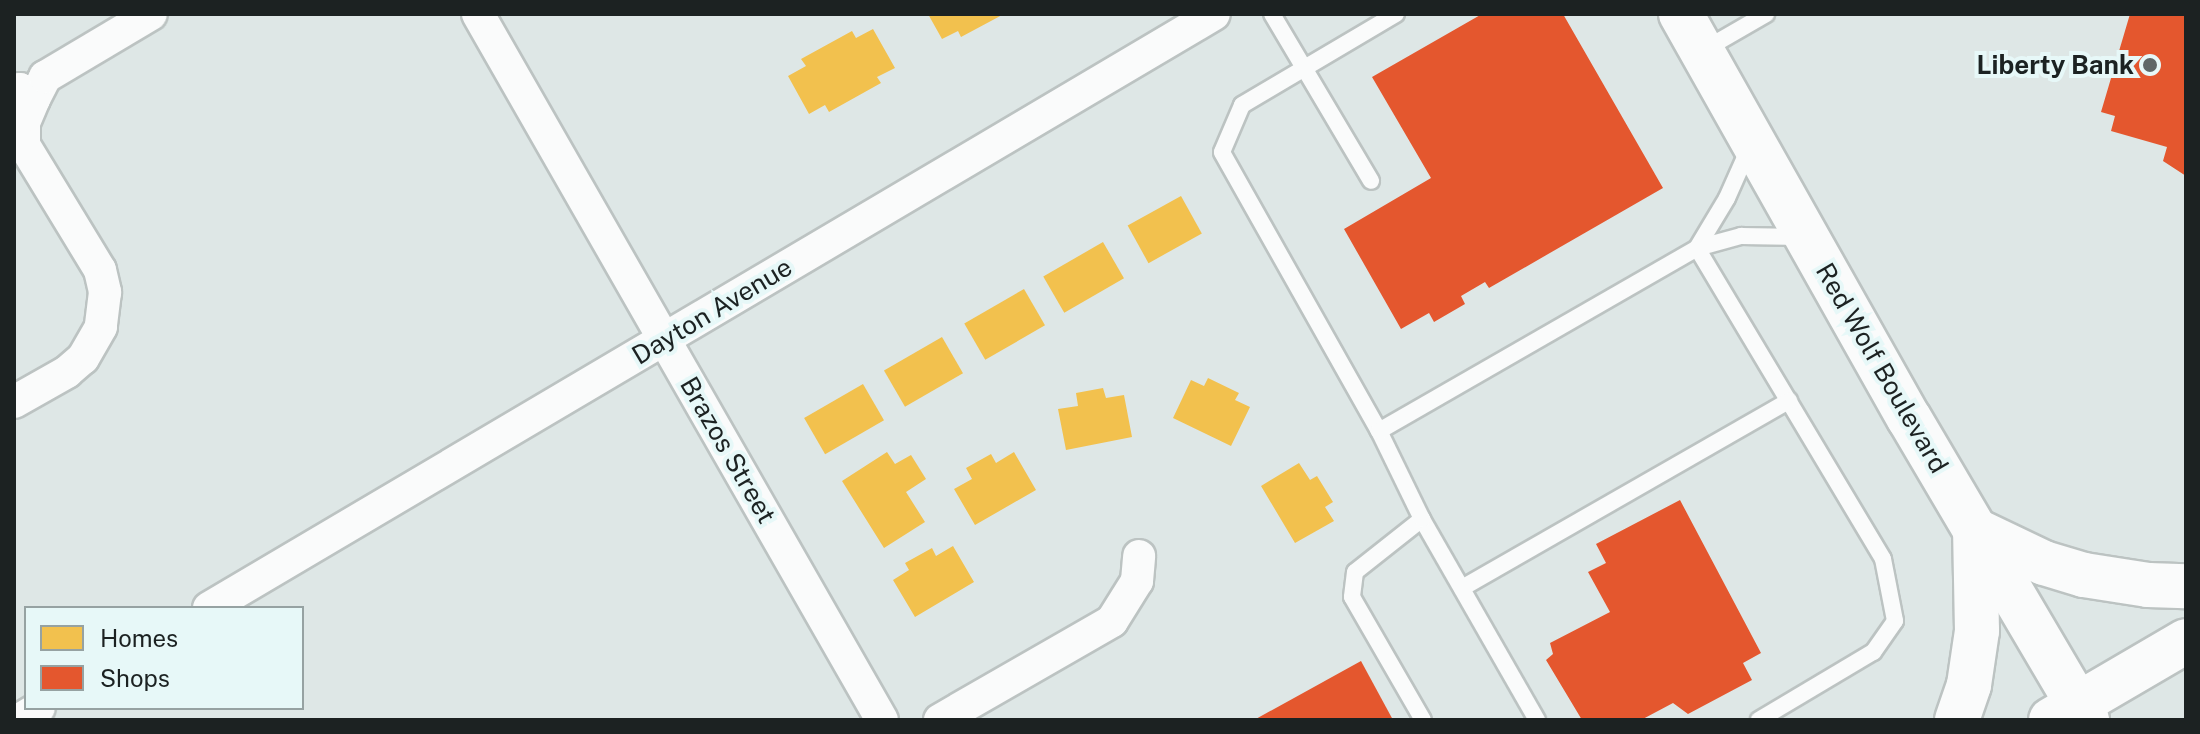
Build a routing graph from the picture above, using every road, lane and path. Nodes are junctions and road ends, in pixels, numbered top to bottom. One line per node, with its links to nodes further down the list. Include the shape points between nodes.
1 (151, 14): 9 (street)
2 (478, 14): 14 (street, Brazos Street)
3 (1214, 14): 14 (street, Dayton Avenue)
4 (1272, 14): 8 (lane)
5 (1396, 14): 8 (lane)
6 (1766, 14): 7 (lane)
7 (1691, 32): 10 (main road, Red Wolf Boulevard)
8 (1304, 68): 11 (lane); 17 (lane, via 1242,105 1222,152)
9 (24, 94): 16 (street, via 24,145 100,270 105,292 101,327 83,358)
10 (1752, 140): 12 (main road, Red Wolf Boulevard); 13 (lane, via 1727,198)
11 (1371, 181)
12 (1807, 238): 13 (lane, via 1741,236); 19 (main road, Red Wolf Boulevard)
13 (1697, 248): 15 (lane); 17 (lane)
14 (665, 339): 23 (street, Dayton Avenue); 26 (street, Brazos Street)
15 (1789, 401): 22 (lane); 30 (lane, via 1883,559 1895,621 1873,652)
16 (14, 402)
17 (1379, 431): 18 (lane)
18 (1422, 519): 22 (lane); 28 (lane, via 1355,572 1352,597)
19 (1975, 530): 21 (main road, via 2044,563 2084,575); 25 (main road, Red Wolf Boulevard); 31 (main road, via 1977,631 1969,685)
20 (1139, 556): 27 (street, via 1137,581 1112,621)
21 (2186, 586)
22 (1462, 588): 29 (lane)
23 (212, 606)
24 (2186, 641): 25 (main road)
25 (2072, 715)
26 (882, 720)
27 (940, 720)
28 (1423, 720)
29 (1537, 720)
30 (1759, 720)
31 (1957, 720)

